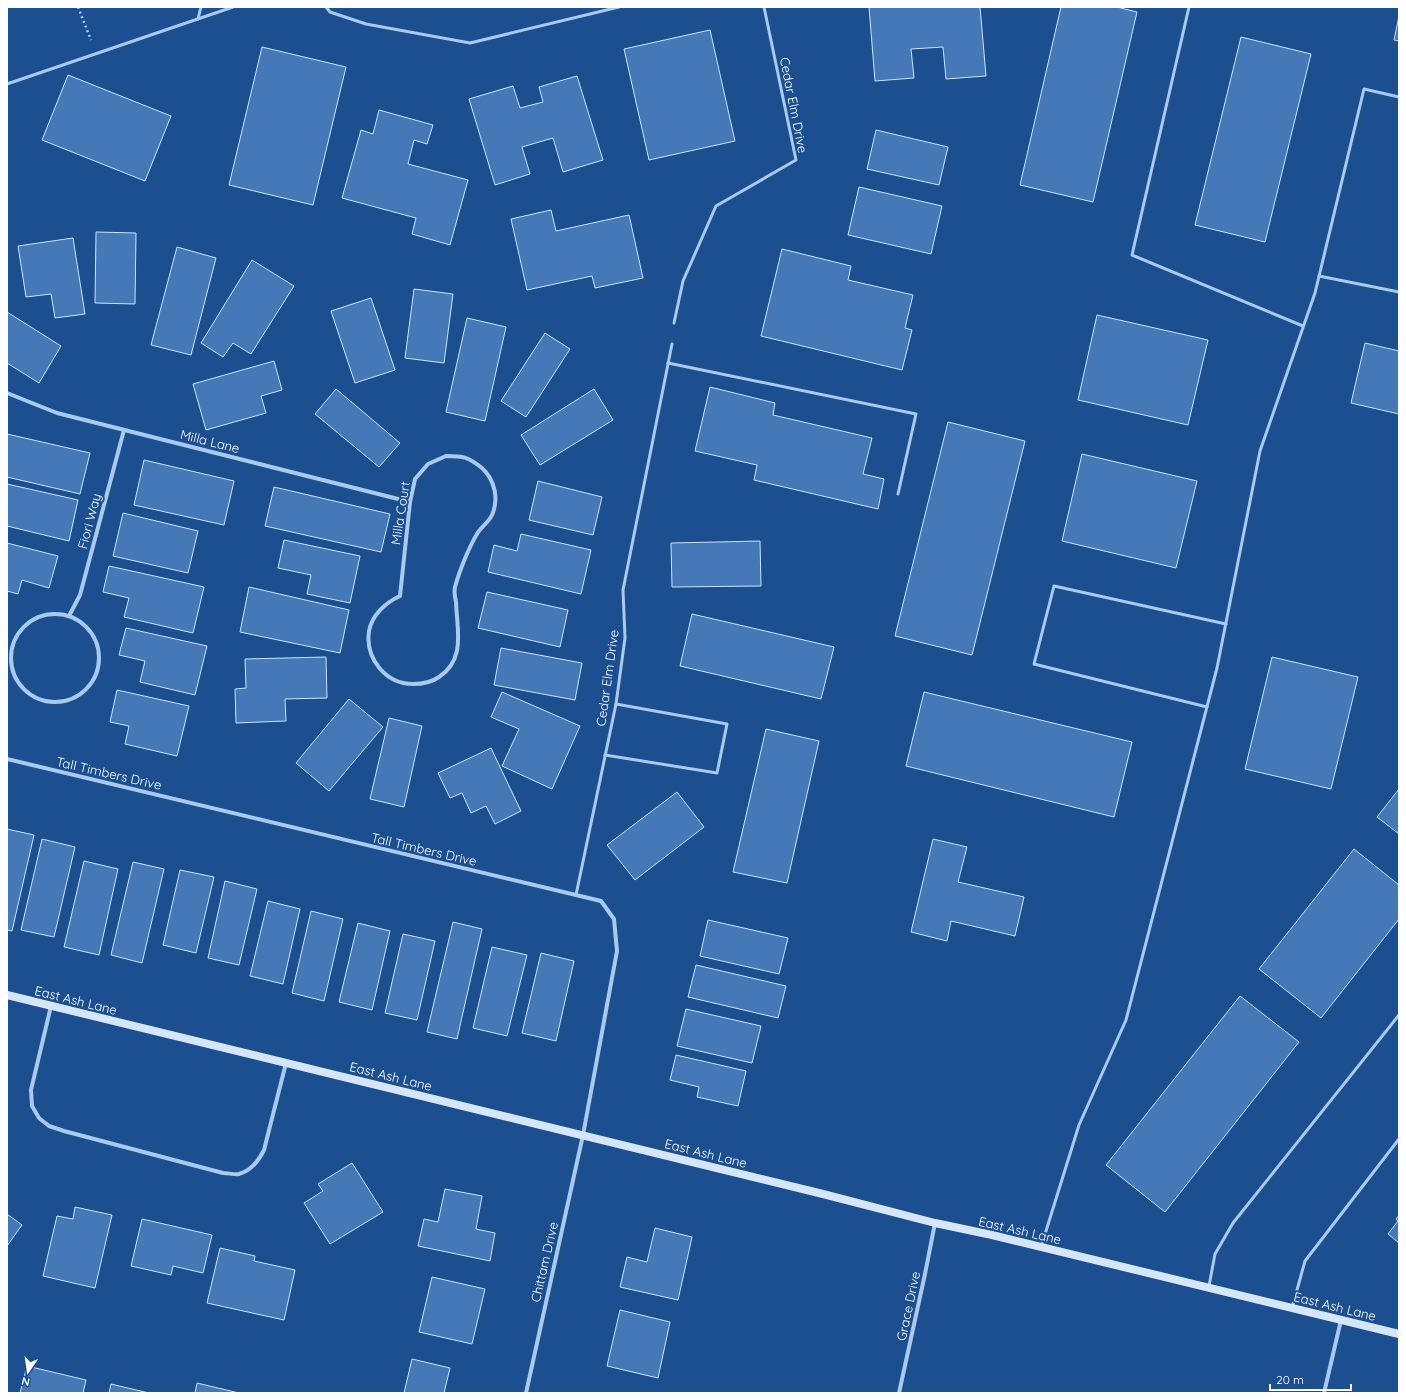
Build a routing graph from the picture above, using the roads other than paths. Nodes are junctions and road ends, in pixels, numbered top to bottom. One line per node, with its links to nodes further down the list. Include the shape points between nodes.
1 (201, 7): 7 (lane)
2 (233, 7): 7 (lane)
3 (326, 7): 4 (lane, via 330,12 366,24 470,43)
4 (620, 7)
5 (764, 7): 12 (lane, Cedar Elm Drive, via 796,160 716,206 683,281)
6 (1189, 7): 13 (lane, via 1132,255)
7 (198, 19): 8 (lane)
8 (7, 84)
9 (1399, 98): 10 (lane, via 1364,89)
10 (1319, 276): 11 (lane); 13 (lane)
11 (1399, 292)
12 (674, 323)
13 (1303, 326): 21 (lane, via 1260,451)
14 (672, 344): 15 (lane, Cedar Elm Drive)
15 (668, 363): 18 (lane, via 916,414); 22 (lane, Cedar Elm Drive, via 623,590 625,638)
16 (7, 393): 17 (street, Milla Lane, via 57,413)
17 (124, 430): 19 (street, Milla Lane); 20 (street, Fiori Way, via 80,595)
18 (898, 494)
19 (410, 502): 19 (street, Milla Court, via 400,596 378,611 369,630 369,645 373,659 390,678 406,684 420,684 438,678 454,660 459,644 455,588 477,533 492,516 496,498 488,473 470,459 446,456 428,464 415,479)
20 (69, 616): 20 (street, via 55,614 29,622 13,644 13,672 20,684 42,700 56,702 82,693 92,683 98,671 100,658 91,632 81,622)
21 (1226, 624): 23 (lane); 23 (lane, via 1054,586 1034,664)
22 (616, 704): 24 (lane, Cedar Elm Drive); 24 (lane, via 727,724 717,773)
23 (1207, 707): 34 (lane, via 1126,1020 1079,1125)
24 (605, 755): 26 (lane, Cedar Elm Drive)
25 (7, 759): 26 (street, Tall Timbers Drive)
26 (576, 896): 31 (street, Tall Timbers Drive, via 601,900 614,919 617,951)
27 (7, 995): 28 (street, East Ash Lane)
28 (51, 1006): 30 (street, East Ash Lane); 30 (street, via 31,1090 32,1106 39,1118 49,1126 64,1131 223,1173 238,1174 250,1169 258,1161 264,1150)
29 (1399, 1015): 35 (lane, via 1233,1223 1215,1254)
30 (286, 1063): 31 (street, East Ash Lane)
31 (583, 1135): 33 (street, East Ash Lane); 39 (street, Chittam Drive)
32 (1399, 1139): 36 (lane, via 1305,1261)
33 (935, 1223): 34 (street, East Ash Lane); 40 (street, Grace Drive)
34 (1041, 1247): 35 (street, East Ash Lane)
35 (1209, 1288): 36 (street, East Ash Lane)
36 (1292, 1308): 37 (street, East Ash Lane)
37 (1341, 1320): 38 (street, East Ash Lane); 41 (street)
38 (1399, 1334)
39 (526, 1393)
40 (899, 1393)
41 (1324, 1393)

